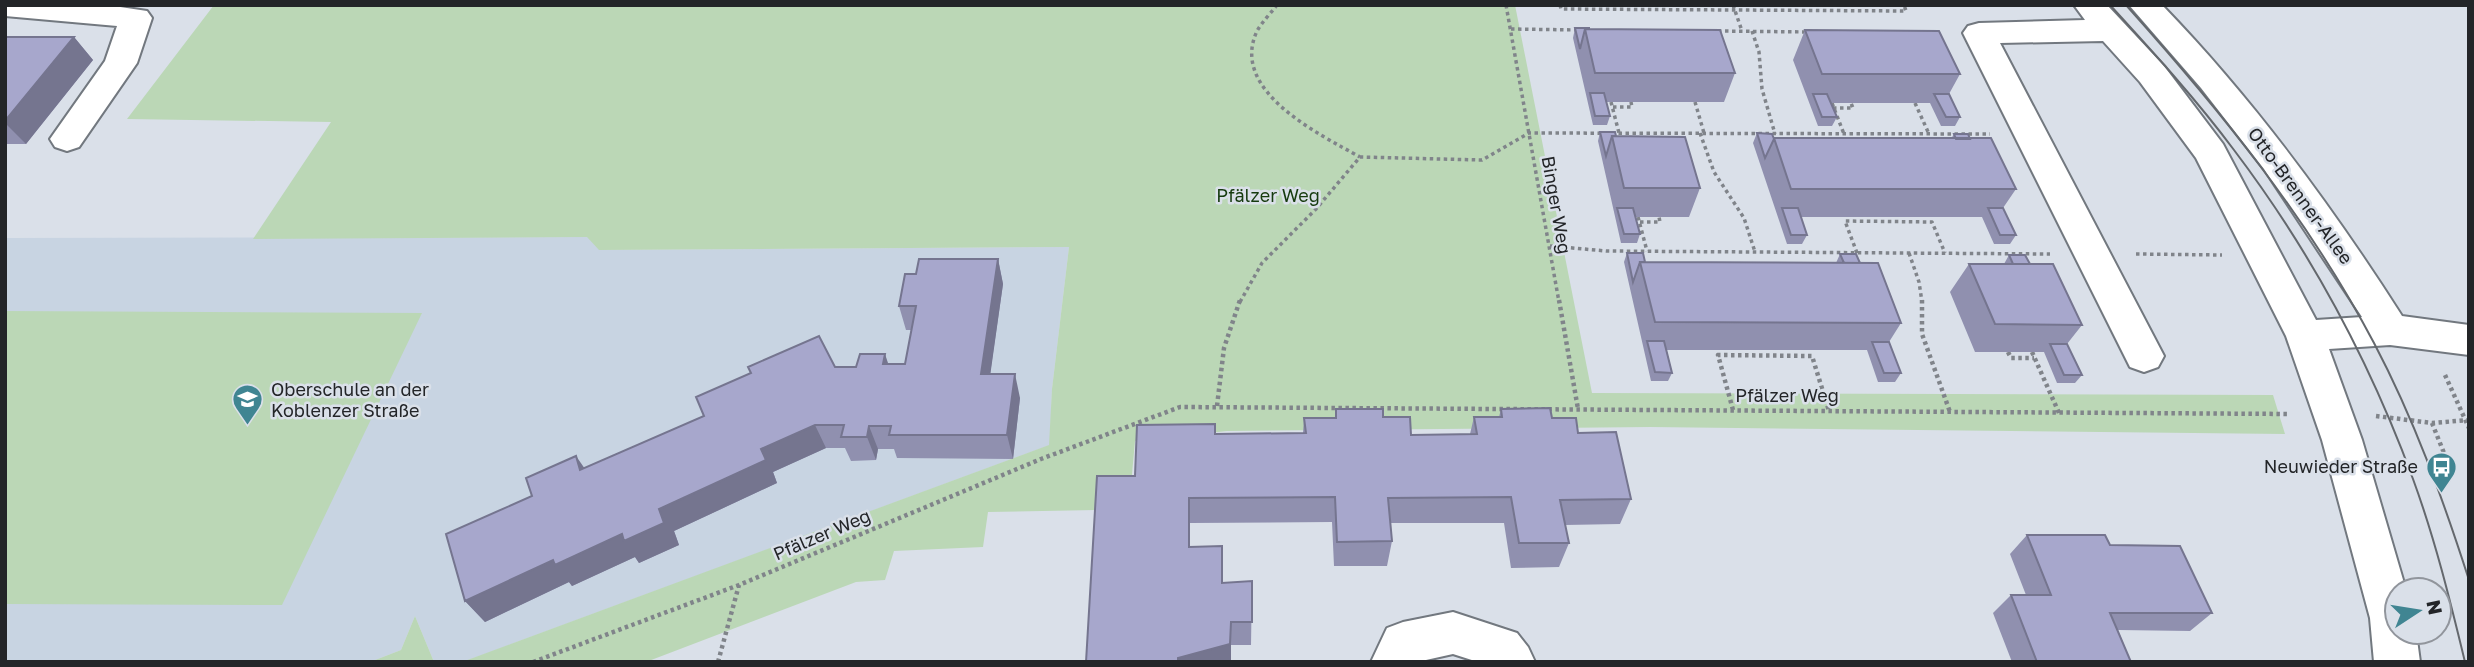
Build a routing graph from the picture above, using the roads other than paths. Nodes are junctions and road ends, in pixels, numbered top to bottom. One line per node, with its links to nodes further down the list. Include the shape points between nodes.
1 (2089, 5): 5 (street)
2 (2144, 5): 7 (street, Otto-Brenner-Allee, via 2189,50 2262,141)
3 (5, 6): 6 (street, via 136,18 121,63)
4 (1972, 19): 5 (street); 10 (street)
5 (2113, 30): 8 (street, via 2211,153)
6 (67, 139)
7 (2390, 330): 8 (street); 9 (street)
8 (2305, 336): 13 (street, via 2334,412 2392,618)
9 (2469, 340)
10 (2144, 355)
11 (1394, 662): 12 (street, via 1403,643 1453,633 1502,648)
12 (1512, 662)
13 (2397, 662)

